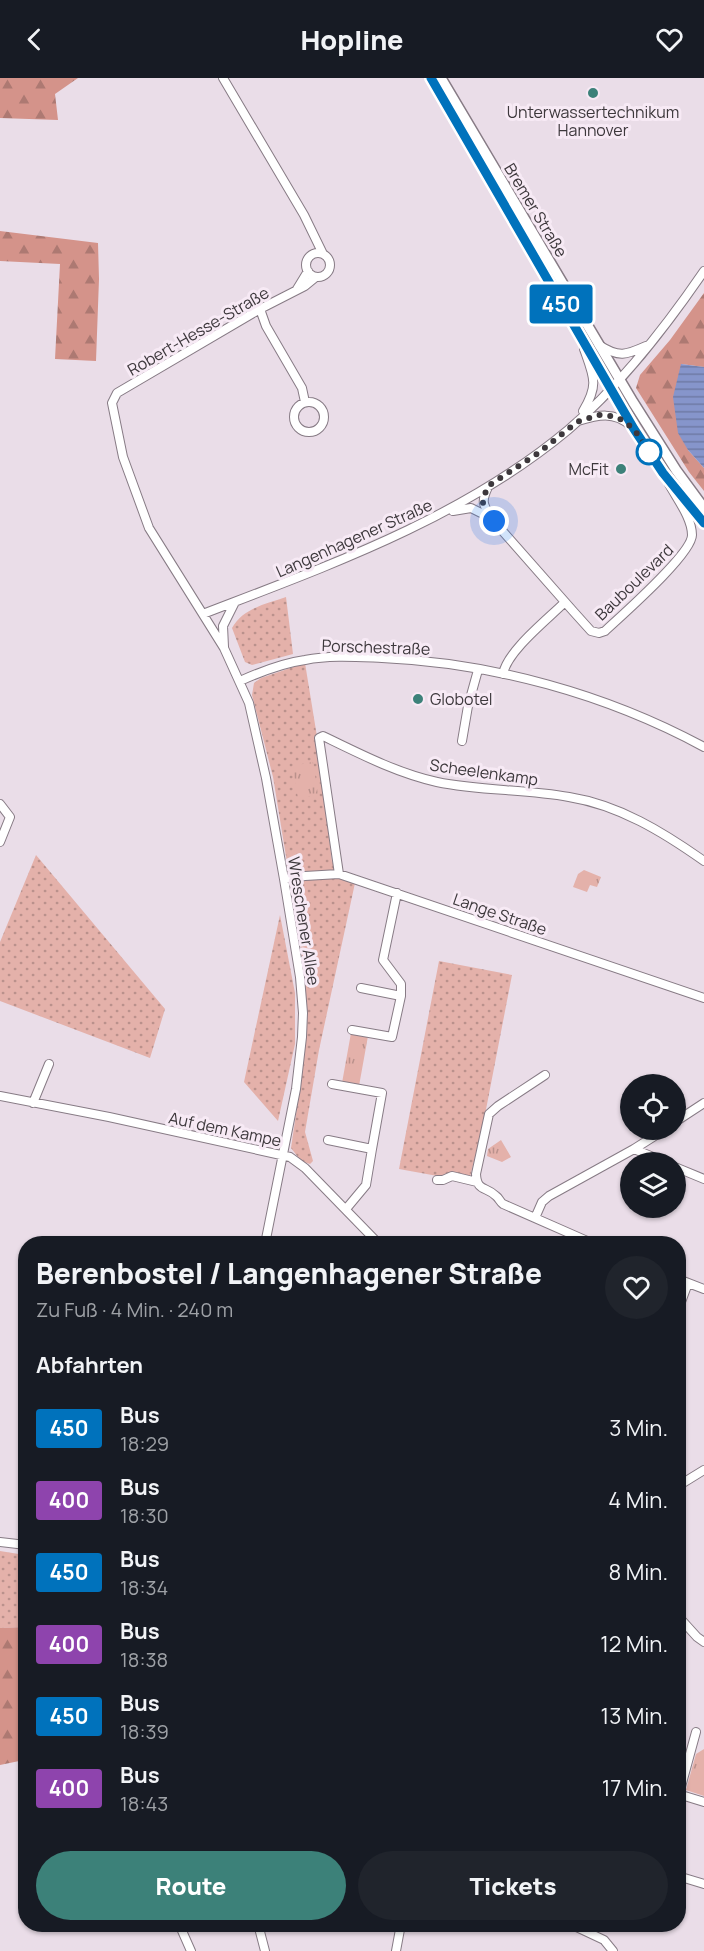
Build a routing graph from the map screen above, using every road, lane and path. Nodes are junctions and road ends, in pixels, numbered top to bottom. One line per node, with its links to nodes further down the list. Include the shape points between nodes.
1 (223, 78): 4 (street)
2 (431, 78): 12 (main road, Bremer Straße)
3 (441, 78): 13 (main road, Bremer Straße)
4 (314, 236): 5 (street); 6 (street)
5 (313, 254): 6 (street); 7 (street, via 306,263)
6 (323, 254): 9 (street, via 329,259 329,269)
7 (308, 271): 9 (street); 10 (street)
8 (704, 271): 14 (street, Langenhagener Straße)
9 (316, 277): 10 (street, Robert-Hesse-Straße)
10 (297, 289): 11 (street, Robert-Hesse-Straße)
11 (260, 309): 17 (street, Robert-Hesse-Straße); 18 (street)
12 (580, 337): 16 (main road, Bremer Straße); 19 (street, via 594,387)
13 (598, 344): 14 (street, via 624,355); 15 (main road, Bremer Straße)
14 (648, 346): 15 (street, Langenhagener Straße)
15 (619, 380): 16 (street, Langenhagener Straße); 23 (main road, Bremer Straße)
16 (610, 388): 19 (street, Langenhagener Straße); 20 (main road, Bremer Straße)
17 (114, 398): 29 (street, Wreschener Allee, via 123,457 149,528)
18 (306, 402): 18 (street, via 294,413 296,424 303,431 315,432 323,424 323,410)
19 (577, 422): 20 (street, via 607,415); 22 (street, Langenhagener Straße)
20 (634, 429): 21 (main road, Bremer Straße)
21 (663, 473): 26 (main road, Bremer Straße); 28 (street, Bauboulevard, via 690,524 691,541 681,556 605,631 591,631)
22 (488, 486): 24 (street, Langenhagener Straße); 25 (street, via 483,505)
23 (704, 508)
24 (442, 513): 25 (street, via 471,508); 27 (street, Langenhagener Straße, via 350,557)
25 (491, 518): 28 (street, Bauboulevard)
26 (704, 523)
27 (235, 602): 29 (street, Langenhagener Straße); 30 (street, via 225,619)
28 (565, 603): 32 (street, via 515,651)
29 (203, 615): 30 (street, Wreschener Allee)
30 (224, 648): 33 (street, Wreschener Allee)
31 (478, 670): 32 (street, Porschestraße); 33 (street, Porschestraße, via 397,659 330,657 281,665); 34 (street)
32 (503, 674): 35 (street, Porschestraße, via 626,710)
33 (240, 681): 40 (street, Wreschener Allee, via 256,729)
34 (462, 741)
35 (704, 747)
36 (0, 804): 37 (street, via 10,817)
37 (0, 842)
38 (704, 861): 39 (street, Scheelenkamp, via 666,835 596,803 434,781 388,767 323,736 318,738)
39 (339, 874): 40 (street, Lange Straße); 41 (street, Lange Straße)
40 (284, 879): 58 (street, Wreschener Allee, via 303,1013 300,1059)
41 (397, 893): 43 (street, via 383,960 401,984); 44 (street, Lange Straße)
42 (361, 988): 43 (street)
43 (401, 996): 45 (street, via 392,1037)
44 (704, 998)
45 (352, 1030)
46 (49, 1064): 50 (street)
47 (545, 1075): 62 (street, via 489,1114)
48 (332, 1084): 55 (street, via 382,1093)
49 (0, 1096): 50 (street, Auf dem Kampe)
50 (33, 1103): 58 (street, Auf dem Kampe)
51 (704, 1104): 52 (street)
52 (686, 1115)
53 (328, 1140): 55 (street)
54 (648, 1140): 56 (street)
55 (372, 1149): 63 (street, via 366,1185)
56 (634, 1149): 57 (street); 64 (street, via 549,1196)
57 (641, 1152)
58 (283, 1155): 63 (street, Auf dem Kampe, via 294,1159); 65 (street, Wreschener Allee)
59 (686, 1172): 60 (street)
60 (704, 1179)
61 (437, 1180): 62 (street, via 452,1176)
62 (477, 1182): 64 (street, via 502,1204)
63 (346, 1209): 66 (street, Auf dem Kampe)
64 (535, 1218): 67 (street)
65 (267, 1236)
66 (371, 1236)
67 (576, 1236)
68 (688, 1283): 69 (street); 70 (street)
69 (686, 1288)
70 (704, 1289)
71 (704, 1470): 72 (street)
72 (686, 1481)
73 (0, 1542): 74 (street)
74 (18, 1544)
75 (686, 1625): 76 (street)
76 (704, 1641)
77 (696, 1732): 78 (street)
78 (686, 1768)
79 (686, 1796): 80 (street)
80 (704, 1802)
81 (686, 1879): 82 (street)
82 (704, 1884)
83 (183, 1932): 87 (street)
84 (260, 1932): 88 (street)
85 (400, 1932): 89 (street)
86 (587, 1932): 90 (street, via 604,1940)
87 (191, 1951)
88 (265, 1951)
89 (396, 1951)
90 (613, 1951)

